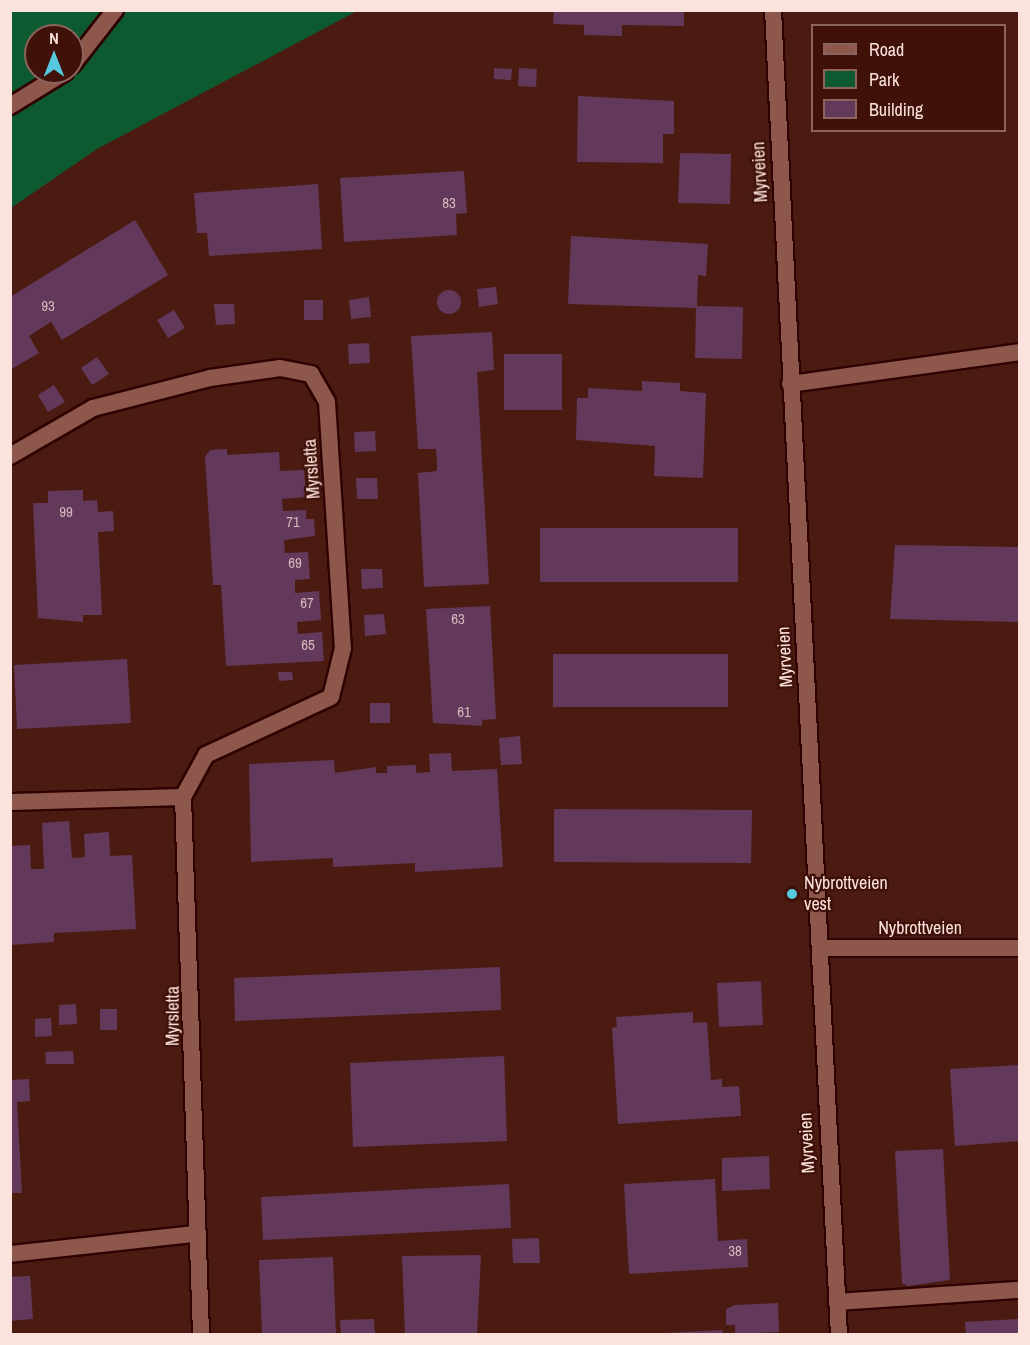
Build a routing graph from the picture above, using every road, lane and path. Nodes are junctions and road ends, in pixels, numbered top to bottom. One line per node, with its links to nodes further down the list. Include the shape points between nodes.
1 (115, 10): 3 (street)
2 (773, 10): 7 (street, Myrveien)
3 (84, 50)
4 (46, 84): 5 (street)
5 (10, 106)
6 (1020, 352): 7 (street)
7 (790, 384): 11 (street, Myrveien)
8 (10, 456): 9 (street, Myrsletta, via 93,408 210,378 280,368 311,374 327,402 344,648 331,697 206,755)
9 (183, 797): 10 (street); 13 (street, Myrsletta, via 192,949)
10 (10, 802)
11 (820, 948): 12 (street, Nybrottveien); 16 (street, Myrveien)
12 (1020, 948)
13 (194, 1234): 14 (street); 17 (street, Myrsletta)
14 (10, 1254)
15 (1020, 1290): 16 (street)
16 (837, 1302): 18 (street, Myrveien)
17 (201, 1335)
18 (838, 1335)

